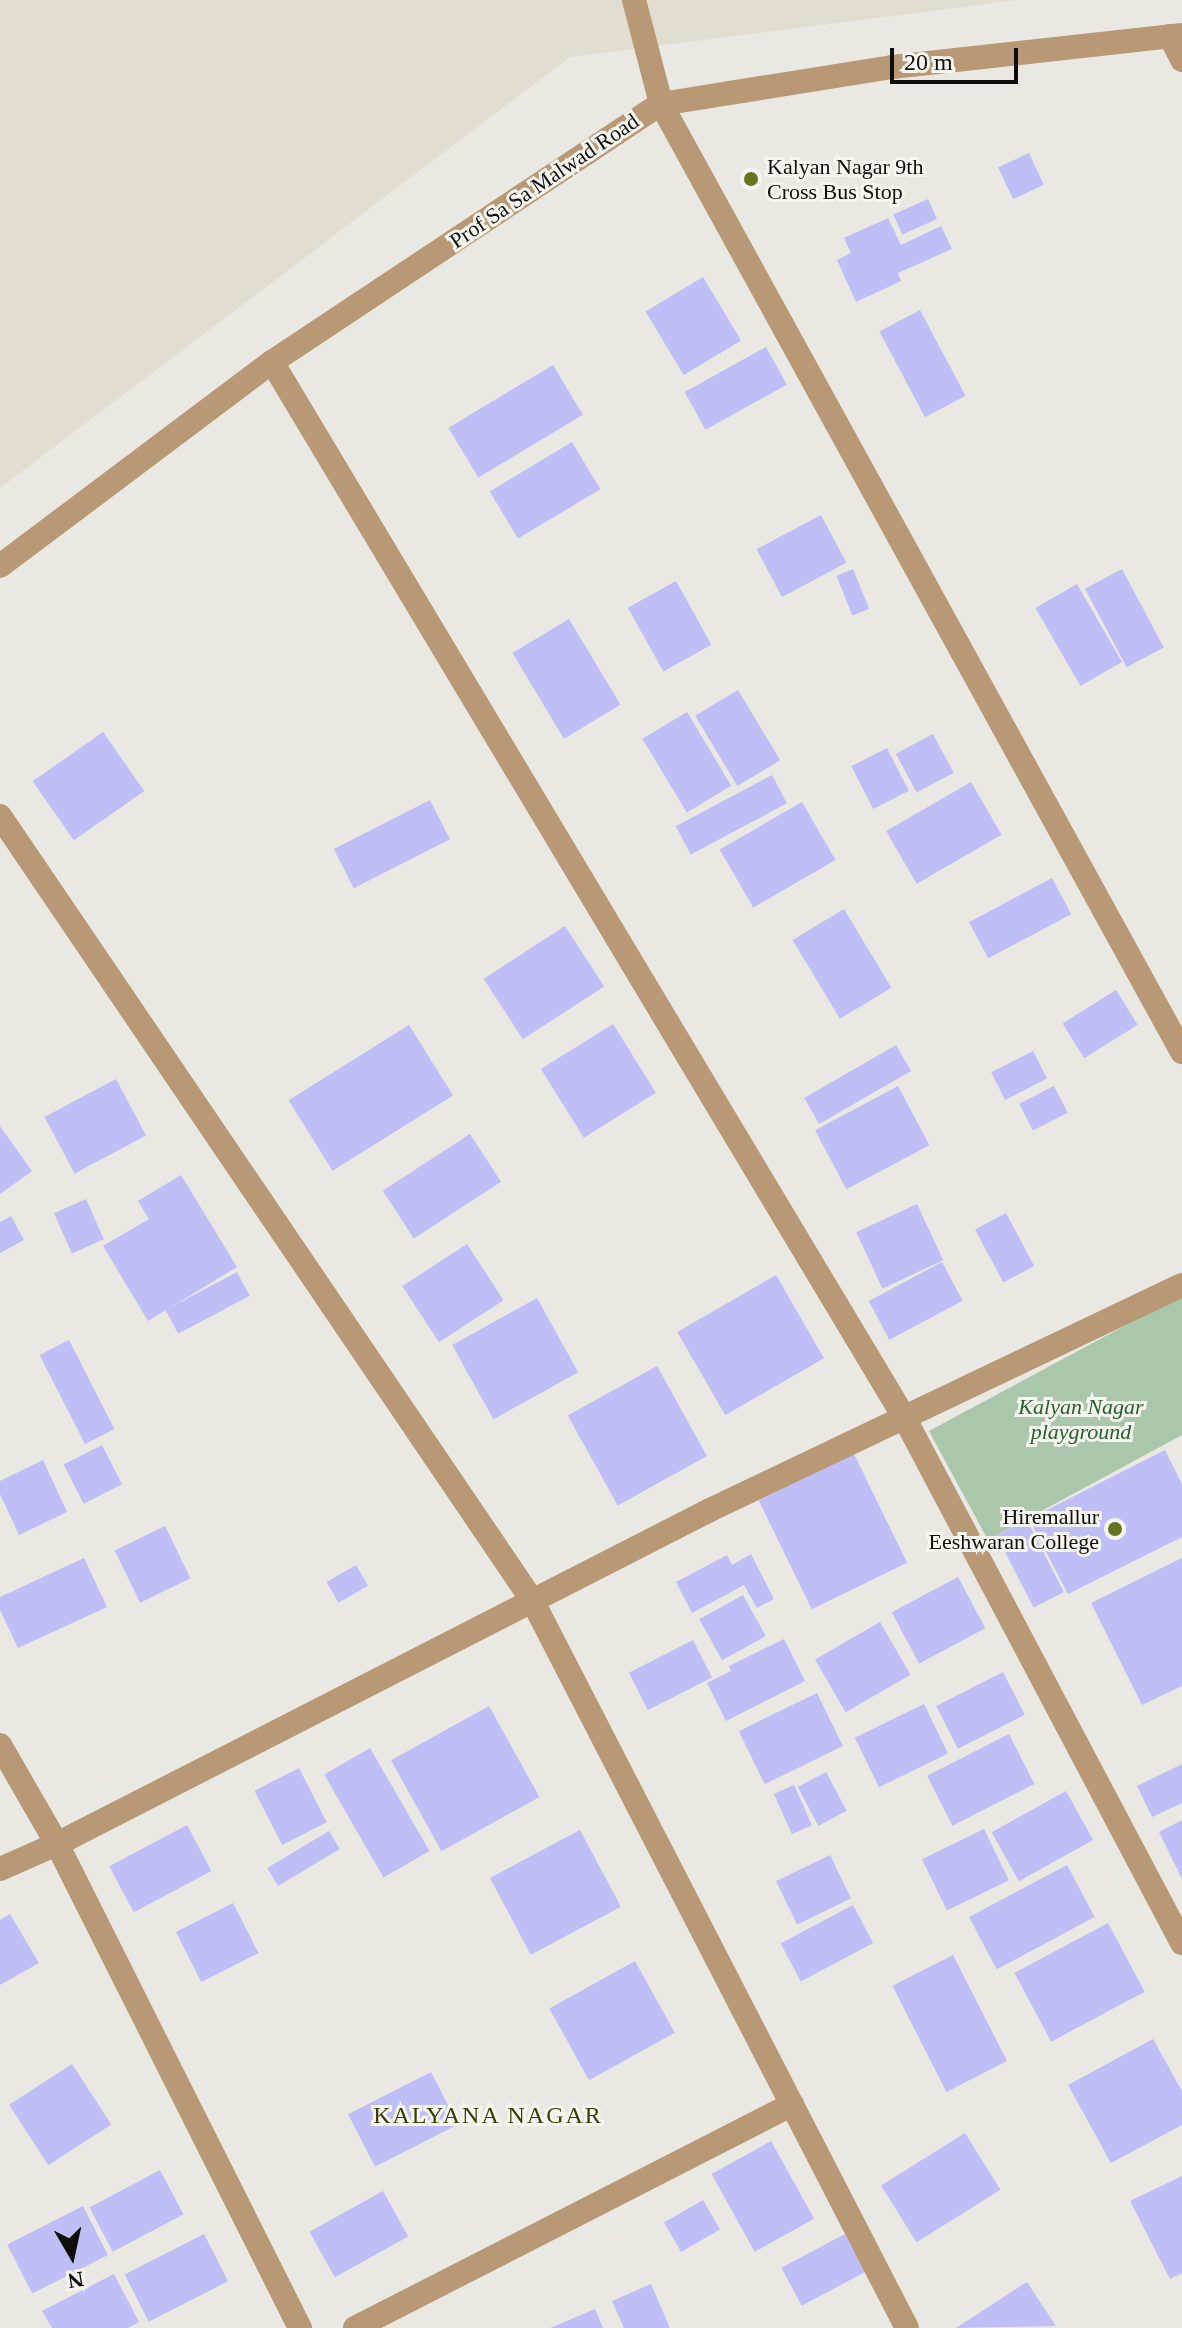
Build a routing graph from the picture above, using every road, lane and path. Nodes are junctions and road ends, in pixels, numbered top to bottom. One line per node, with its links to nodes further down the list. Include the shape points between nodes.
1 (634, 0): 4 (street)
2 (1176, 36): 3 (street); 4 (street, Prof Sa Sa Malwad Road, via 892,67)
3 (1182, 60)
4 (661, 104): 5 (street, Prof Sa Sa Malwad Road); 8 (street)
5 (272, 362): 6 (street, Prof Sa Sa Malwad Road); 10 (street)
6 (0, 566)
7 (0, 816): 11 (street)
8 (1182, 1052)
9 (1182, 1285): 10 (street)
10 (904, 1417): 11 (street); 15 (street)
11 (532, 1600): 13 (street); 16 (street)
12 (0, 1745): 13 (street)
13 (57, 1844): 14 (street); 17 (street)
14 (0, 1869)
15 (1182, 1943)
16 (792, 2104): 18 (street); 19 (street)
17 (300, 2328)
18 (355, 2328)
19 (907, 2328)

